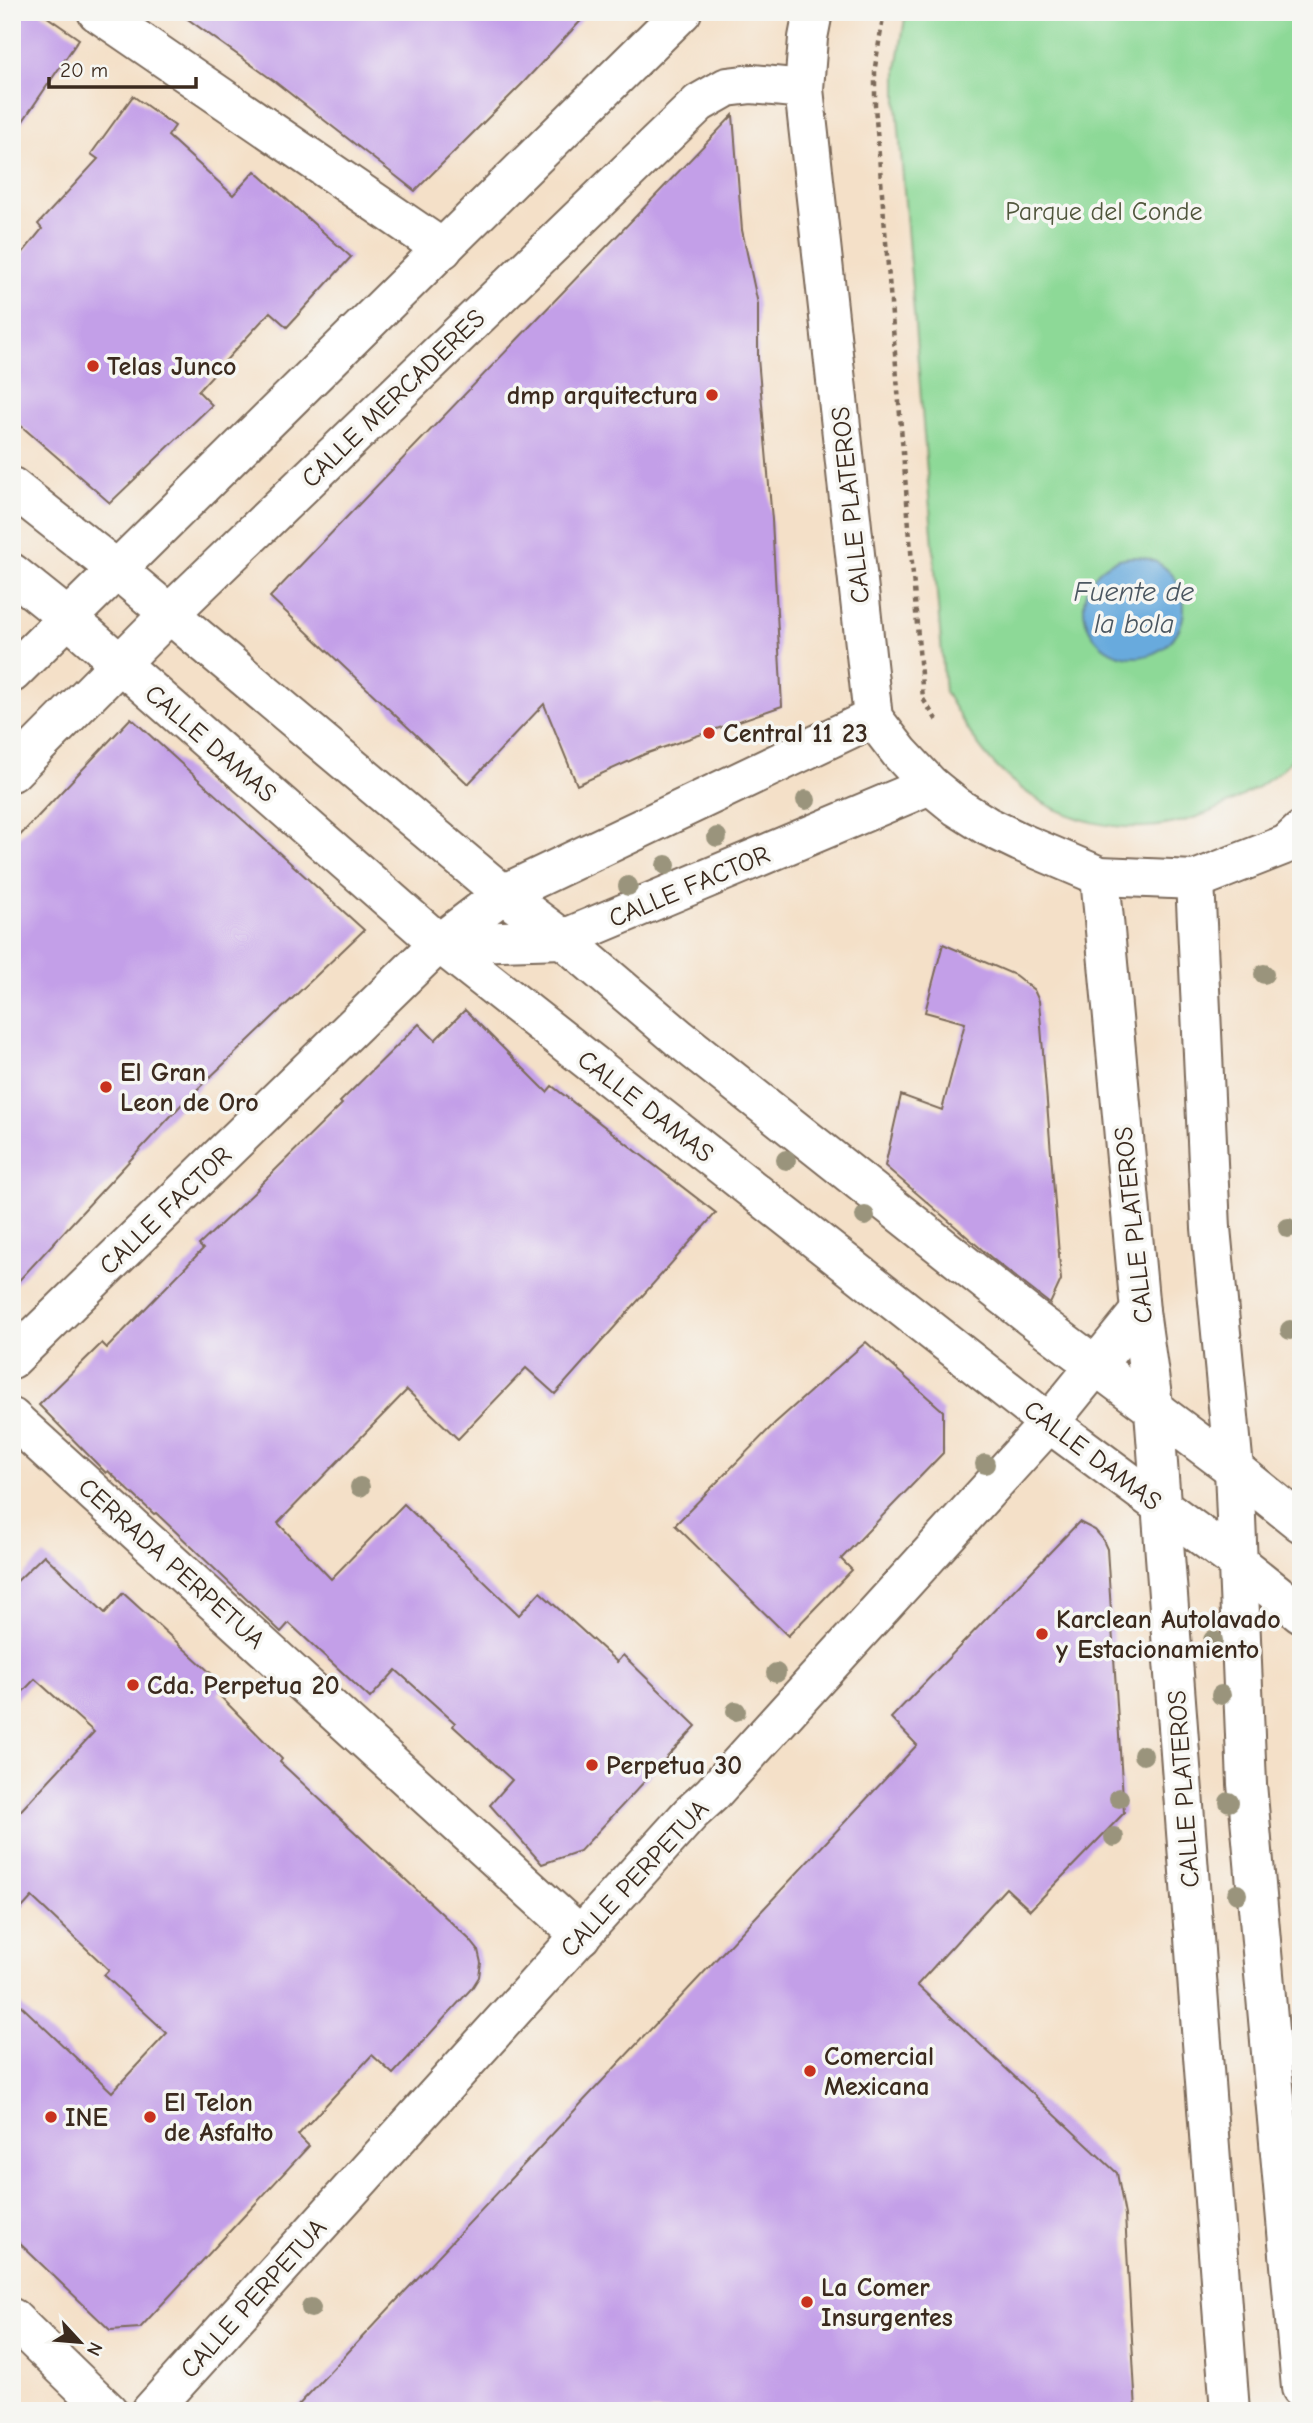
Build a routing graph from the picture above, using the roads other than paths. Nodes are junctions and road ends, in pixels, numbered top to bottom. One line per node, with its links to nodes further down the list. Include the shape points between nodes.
1 (97, 12): 5 (street)
2 (682, 12): 5 (street)
3 (813, 12): 4 (street, CALLE PLATEROS)
4 (804, 89): 9 (street, CALLE MERCADERES, via 752,84 727,87 699,103); 13 (street, CALLE PLATEROS)
5 (443, 249): 7 (street)
6 (12, 487): 7 (street)
7 (116, 569): 9 (street); 10 (street)
8 (12, 573): 10 (street, CALLE DAMAS)
9 (169, 614): 11 (street, CALLE MERCADERES); 19 (street)
10 (68, 618): 11 (street, CALLE DAMAS); 12 (street)
11 (120, 663): 14 (street, CALLE MERCADERES); 21 (street, CALLE DAMAS)
12 (12, 673)
13 (873, 718): 15 (street); 19 (street, CALLE FACTOR)
14 (12, 772)
15 (930, 785): 17 (street, via 987,826); 20 (street, CALLE FACTOR)
16 (1301, 831): 18 (street, via 1287,844)
17 (1100, 876): 18 (street); 22 (street, CALLE PLATEROS)
18 (1195, 880): 28 (street, via 1210,1228)
19 (503, 894): 20 (street); 21 (street, CALLE FACTOR)
20 (563, 939): 21 (street, CALLE FACTOR); 24 (street, via 679,1038)
21 (439, 943): 23 (street, CALLE FACTOR); 27 (street, CALLE DAMAS)
22 (1140, 1311): 24 (street, CALLE PERPETUA); 25 (street, CALLE PLATEROS)
23 (12, 1359)
24 (1095, 1366): 25 (street); 27 (street, CALLE PERPETUA)
25 (1154, 1411): 28 (street); 29 (street, CALLE PLATEROS)
26 (12, 1418): 33 (street, CERRADA PERPETUA)
27 (1049, 1423): 29 (street, CALLE DAMAS); 33 (street, CALLE PERPETUA)
28 (1234, 1469): 30 (street); 31 (street)
29 (1161, 1505): 31 (street, CALLE DAMAS); 38 (street, CALLE PLATEROS)
30 (1301, 1522)
31 (1237, 1562): 32 (street, CALLE DAMAS); 35 (street, via 1247,1784)
32 (1301, 1613)
33 (581, 1936): 37 (street, CALLE PERPETUA)
34 (12, 2318): 36 (street)
35 (1301, 2388)
36 (108, 2411)
37 (151, 2411)
38 (1230, 2411)

